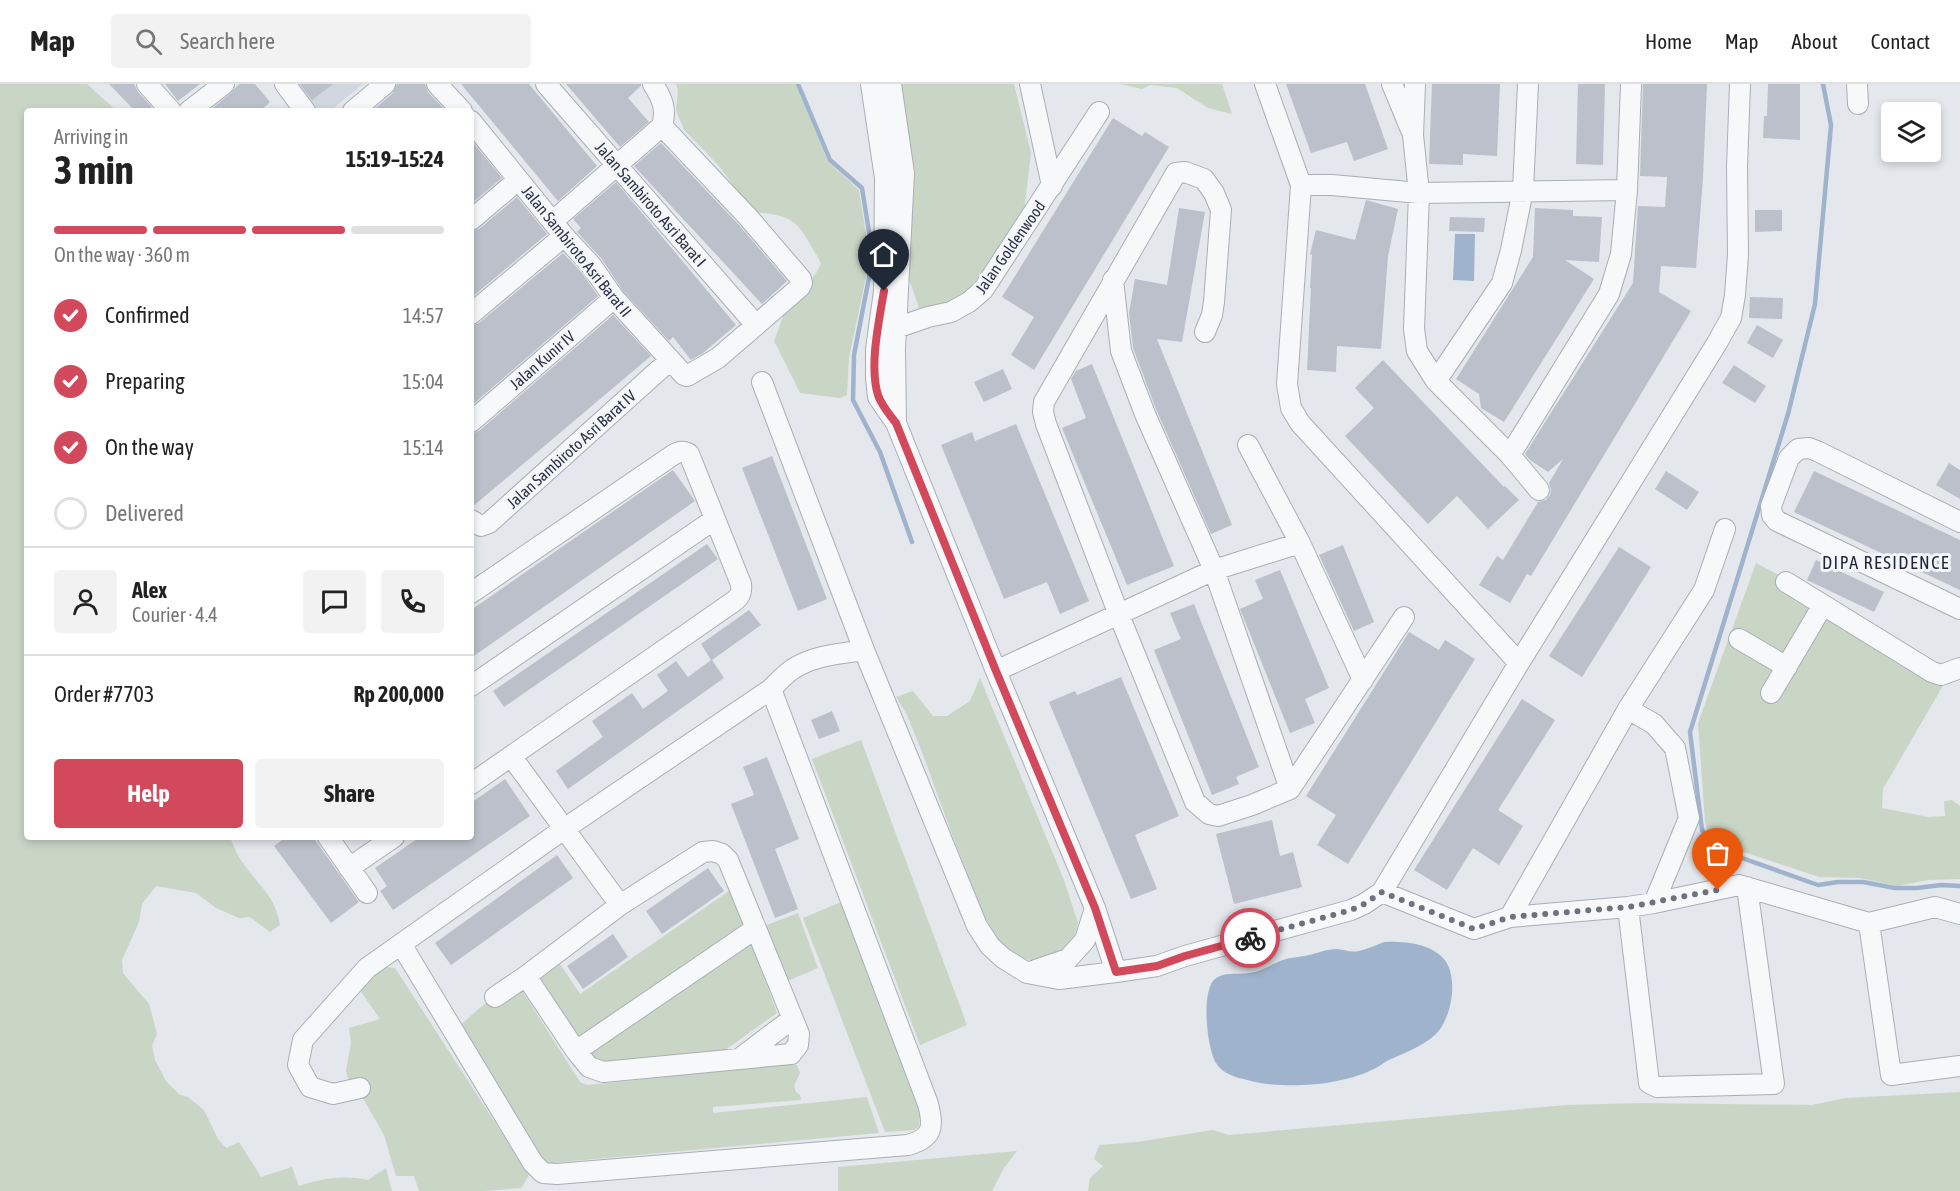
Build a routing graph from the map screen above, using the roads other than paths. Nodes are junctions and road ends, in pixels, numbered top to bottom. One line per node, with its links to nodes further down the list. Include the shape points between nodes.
1 (147, 84): 19 (street)
2 (224, 84): 20 (street)
3 (285, 84): 21 (street)
4 (385, 84): 22 (street)
5 (437, 84): 23 (street)
6 (546, 84): 28 (street, Jalan Sambiroto Asri Barat I)
7 (653, 84): 26 (street, via 662,98)
8 (871, 84): 38 (street, via 885,178)
9 (891, 84): 38 (street, via 904,173)
10 (1030, 84): 31 (street, Jalan Goldenwood)
11 (1265, 84): 30 (street)
12 (1392, 84): 27 (street)
13 (1415, 84): 27 (street)
14 (1528, 84): 32 (street)
15 (1631, 84): 33 (street)
16 (1740, 84): 66 (street, via 1738,255 1731,318)
17 (1857, 84): 18 (street)
18 (1858, 104)
19 (168, 108)
20 (193, 108)
21 (303, 108)
22 (357, 108)
23 (459, 108)
24 (1099, 112): 31 (street, Jalan Goldenwood)
25 (474, 126): 29 (street, Jalan Sambiroto Asri Barat II)
26 (662, 126): 28 (street); 41 (street, via 802,282)
27 (1413, 135): 34 (street)
28 (617, 164): 36 (street); 41 (street, Jalan Sambiroto Asri Barat I)
29 (518, 180): 35 (street); 36 (street, Jalan Sambiroto Asri Barat II)
30 (1300, 185): 34 (street); 66 (street, via 1287,384 1291,408 1300,423)
31 (1052, 186): 42 (street, Jalan Goldenwood, via 983,290 969,303)
32 (1522, 190): 33 (street); 34 (street); 45 (street, via 1502,283)
33 (1627, 190): 50 (street, via 1621,254 1610,294)
34 (1419, 193): 45 (street, via 1414,329 1417,351)
35 (474, 217)
36 (559, 229): 39 (street, Jalan Sambiroto Asri Barat II); 40 (street)
37 (1113, 280): 43 (street, via 1176,173 1204,179 1221,210 1214,302); 57 (street, via 1121,351); 62 (street, via 1044,402 1043,412)
38 (891, 292): 42 (street); 48 (street, via 876,349 876,378 878,397)
39 (614, 298): 44 (street, Jalan Sambiroto Asri Barat II); 47 (street, Jalan Kunir IV)
40 (474, 311)
41 (756, 325): 44 (street, Jalan Sambiroto Asri Barat II, via 717,358 687,376)
42 (896, 328): 48 (street)
43 (1205, 332)
44 (669, 361): 53 (street, Jalan Sambiroto Asri Barat IV, via 489,523 481,526)
45 (1436, 381): 50 (street)
46 (762, 382): 65 (street)
47 (474, 419)
48 (896, 423): 69 (street)
49 (1248, 445): 56 (street)
50 (1510, 455): 51 (street)
51 (1539, 490)
52 (715, 519): 59 (street, via 689,454 679,451); 71 (street); 75 (street, via 741,584 739,598)
53 (474, 522)
54 (1960, 522): 61 (street, via 1809,448 1798,448 1789,458 1772,506 1777,521)
55 (1725, 529): 74 (street, via 1704,590)
56 (1300, 543): 57 (street); 70 (street)
57 (1214, 570): 62 (street); 77 (street)
58 (1786, 582): 60 (street)
59 (474, 591)
60 (1823, 605): 67 (street); 68 (street, via 1932,672 1941,675)
61 (1960, 609)
62 (1119, 615): 69 (street); 77 (street, via 1195,802 1202,810 1218,816)
63 (1404, 617): 70 (street)
64 (1739, 639): 67 (street)
65 (864, 650): 72 (street, via 806,661); 95 (street, via 977,926 990,946)
66 (1518, 663): 83 (street)
67 (1787, 668): 73 (street)
68 (1960, 668)
69 (996, 671): 88 (street)
70 (1363, 680): 77 (street)
71 (474, 684)
72 (771, 688): 78 (street); 93 (street, via 928,1104 933,1121 929,1133 919,1142 543,1173 533,1163)
73 (1771, 693)
74 (1628, 709): 85 (street, via 1654,724 1675,748 1689,818); 90 (street)
75 (511, 756): 76 (street); 78 (street)
76 (474, 782)
77 (1290, 789)
78 (564, 829): 86 (street); 93 (street)
79 (330, 840): 81 (street)
80 (390, 840): 81 (street)
81 (349, 868): 84 (street)
82 (1747, 887): 85 (street, via 1740,885); 87 (street, via 1774,1084 1649,1083); 91 (street)
83 (1382, 892): 90 (street, via 1474,929); 94 (street, via 1351,910 1157,966)
84 (367, 893)
85 (1654, 903): 87 (street)
86 (620, 905): 92 (street, via 704,852 713,851 728,860); 96 (street)
87 (1628, 907): 90 (street)
88 (1095, 908): 94 (street); 95 (street, via 1085,940 1068,959)
89 (1960, 914): 91 (street, via 1935,907)
90 (1510, 917)
91 (1869, 923): 101 (street, via 1891,1075)
92 (755, 929): 98 (street); 99 (street)
93 (401, 944): 102 (street, via 367,968 303,1040 298,1065 310,1087 333,1094)
94 (1116, 972): 95 (street, via 1059,979)
95 (1027, 973)
96 (526, 976): 97 (street); 99 (street)
97 (495, 997)
98 (792, 1019): 100 (street); 100 (street, via 799,1034 798,1045 791,1054)
99 (576, 1051): 100 (street, via 589,1067 603,1072)
100 (739, 1059)
101 (1960, 1066)
102 (360, 1088)

